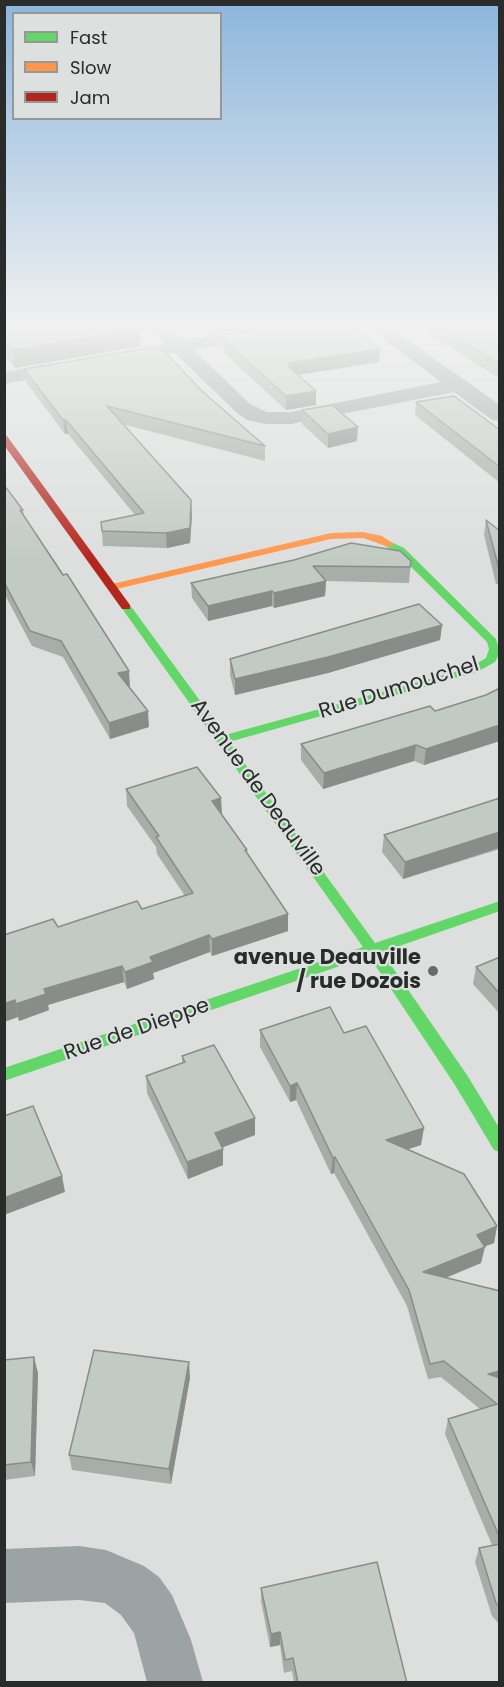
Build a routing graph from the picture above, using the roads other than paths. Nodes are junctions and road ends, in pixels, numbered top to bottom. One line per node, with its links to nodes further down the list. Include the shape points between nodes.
1 (238, 403): 2 (street, via 266,418 291,418)
2 (368, 403)
3 (483, 403): 4 (street)
4 (500, 415)
5 (4, 438): 6 (street, Avenue de Deauville)
6 (112, 587): 7 (street, Avenue de Deauville); 7 (street, Rue Dumouchel, via 331,536 363,535 391,543 400,550 495,648 491,660 473,670)
7 (222, 740): 9 (street, Avenue de Deauville)
8 (500, 906): 9 (street, Rue de Dieppe)
9 (372, 949): 10 (street, Rue de Dieppe); 11 (street, Avenue de Deauville)
10 (4, 1075)
11 (500, 1145)
12 (4, 1576): 13 (street, via 79,1573 125,1585 140,1596 153,1614)
13 (175, 1683)

